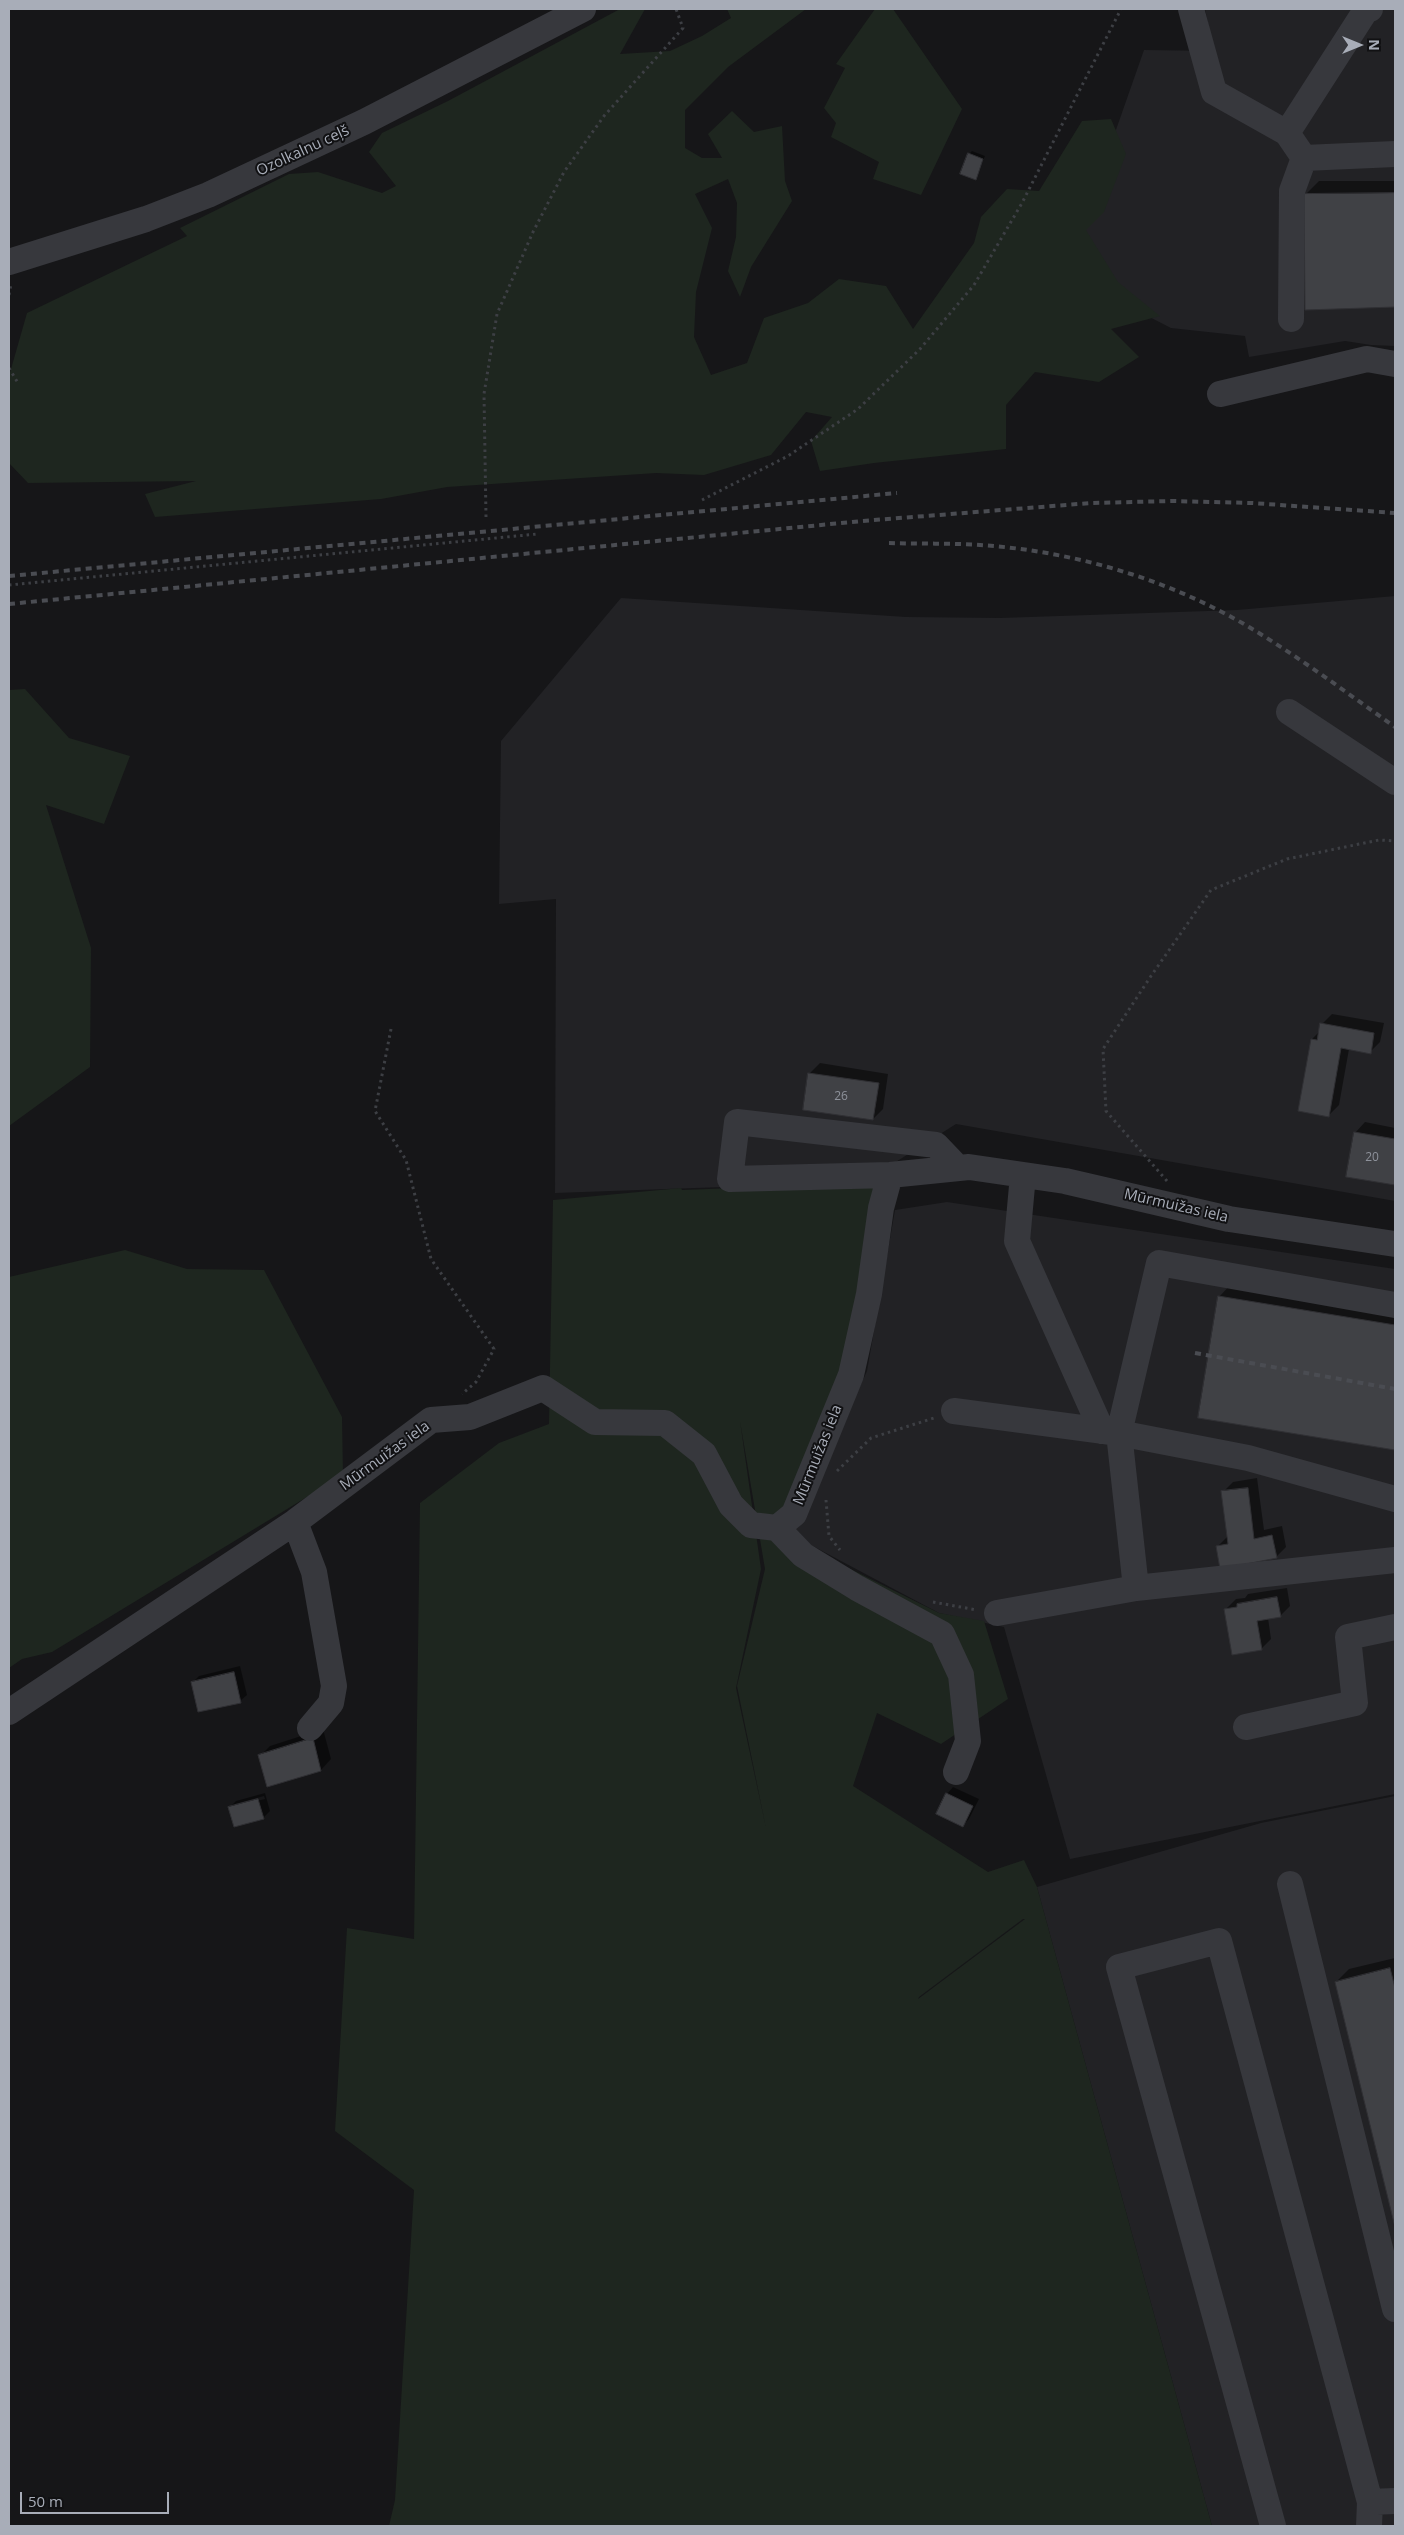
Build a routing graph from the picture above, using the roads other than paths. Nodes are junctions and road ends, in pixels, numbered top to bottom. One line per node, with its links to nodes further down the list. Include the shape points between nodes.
1 (583, 9): 7 (street, Ozolkalnu ceļš, via 364,122 208,196)
2 (1191, 9): 4 (street, via 1214,92)
3 (1370, 9): 4 (street, via 1366,10)
4 (1287, 133): 6 (street)
5 (1395, 154): 6 (street)
6 (1304, 158): 8 (street, via 1292,191)
7 (9, 262)
8 (1290, 319)
9 (1395, 364): 10 (street, via 1367,359)
10 (1220, 394)
11 (1289, 712): 12 (street)
12 (1395, 782)
13 (958, 1168): 14 (street, Mūrmuižas iela); 14 (street, Mūrmuižas iela, via 936,1146 737,1122 730,1179); 15 (street, Mūrmuižas iela)
14 (890, 1175): 22 (street, Mūrmuižas iela, via 881,1208 869,1294 851,1375 794,1514)
15 (1023, 1175): 16 (street, Mūrmuižas iela, via 1065,1181 1229,1219); 19 (street, via 1018,1241)
16 (1395, 1244)
17 (1395, 1305): 19 (street, via 1159,1263)
18 (954, 1411): 19 (street)
19 (1111, 1432): 20 (street, via 1248,1458); 24 (street)
20 (1395, 1499)
21 (295, 1522): 22 (street, Mūrmuižas iela, via 431,1420 470,1417 543,1388 595,1422 665,1424 704,1454 731,1505 751,1525); 27 (street, Mūrmuižas iela); 29 (street, via 314,1572 334,1686 331,1703)
22 (777, 1528): 30 (street, via 803,1555 942,1634 961,1675 968,1741)
23 (1395, 1560): 24 (street)
24 (1136, 1588): 25 (street)
25 (997, 1613)
26 (1395, 1627): 28 (street, via 1348,1637 1355,1702)
27 (9, 1712)
28 (1246, 1727)
29 (310, 1728)
30 (956, 1772)
31 (1290, 1884): 32 (street)
32 (1395, 2309)
33 (1395, 2501): 34 (street)
34 (1369, 2514): 35 (street, via 1219,1942 1118,1967)
35 (1273, 2526)

